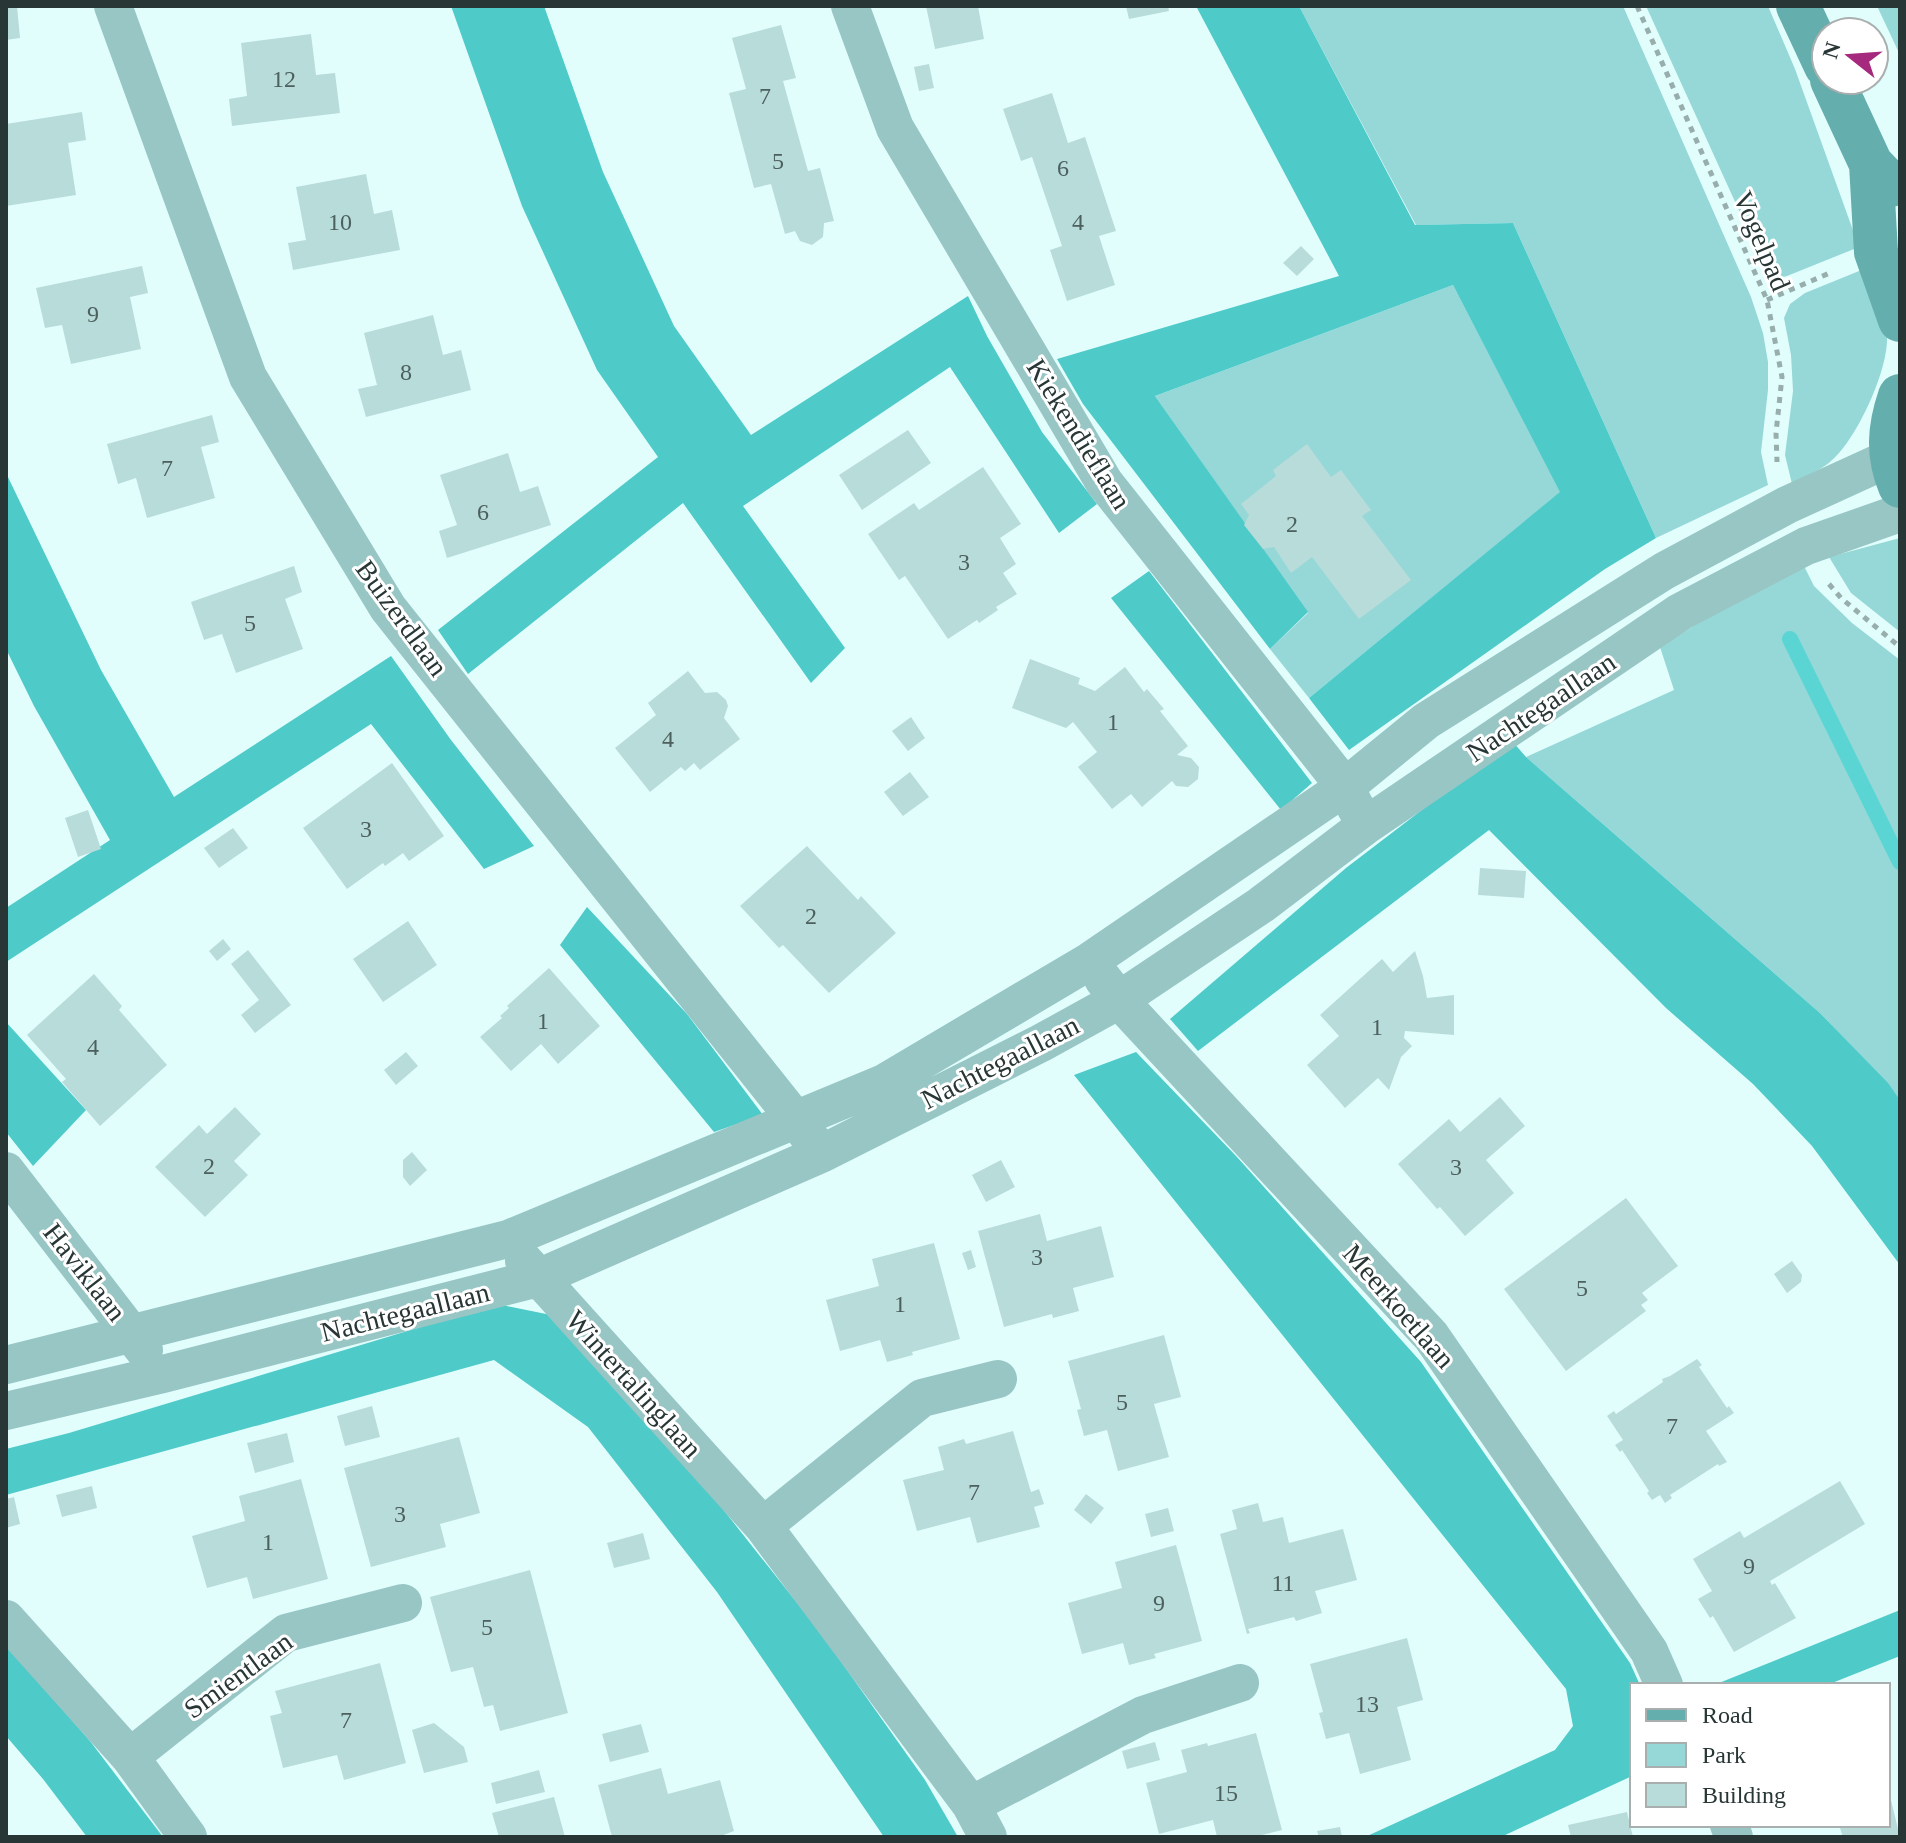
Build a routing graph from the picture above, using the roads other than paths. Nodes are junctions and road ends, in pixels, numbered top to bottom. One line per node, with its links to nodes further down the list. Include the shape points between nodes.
1 (113, 6): 15 (street, Buizerdlaan, via 248,377 380,595)
2 (850, 6): 11 (street, Kiekendieflaan, via 895,128 1104,482)
3 (1798, 6): 4 (main road)
4 (1810, 32)
5 (1841, 96): 6 (main road)
6 (1886, 180): 7 (main road, via 1876,252)
7 (1900, 320)
8 (1900, 396): 9 (main road, via 1890,427)
9 (1895, 472): 11 (street, Nachtegaallaan, via 1787,505 1664,571 1426,721)
10 (1900, 513): 12 (street, Nachtegaallaan, via 1806,546 1680,612)
11 (1345, 787): 12 (street, Kiekendieflaan); 13 (street, Nachtegaallaan)
12 (1365, 826): 14 (street, Nachtegaallaan, via 1261,905)
13 (1090, 961): 14 (street, Meerkoetlaan); 15 (street, Nachtegaallaan, via 884,1083)
14 (1119, 1000): 16 (street, Nachtegaallaan); 29 (street, Meerkoetlaan, via 1431,1336 1649,1651)
15 (796, 1121): 16 (street, Buizerdlaan); 18 (street, Nachtegaallaan)
16 (823, 1153): 19 (street, Nachtegaallaan)
17 (6, 1171): 20 (street, Haviklaan)
18 (508, 1239): 19 (street, Wintertalinglaan); 20 (street, Nachtegaallaan)
19 (538, 1278): 22 (street, Nachtegaallaan); 25 (street, Wintertalinglaan)
20 (132, 1333): 21 (street, Nachtegaallaan); 22 (street, Haviklaan)
21 (6, 1365)
22 (163, 1374): 24 (street, Nachtegaallaan)
23 (998, 1379): 25 (street, via 922,1398)
24 (6, 1411)
25 (763, 1526): 31 (street, Wintertalinglaan)
26 (403, 1603): 30 (street, Smientlaan, via 286,1633)
27 (6, 1619): 30 (street)
28 (1240, 1683): 31 (street, Wintertalinglaan, via 1143,1715)
29 (1663, 1683)
30 (130, 1757): 32 (street)
31 (979, 1821)
32 (188, 1837)

